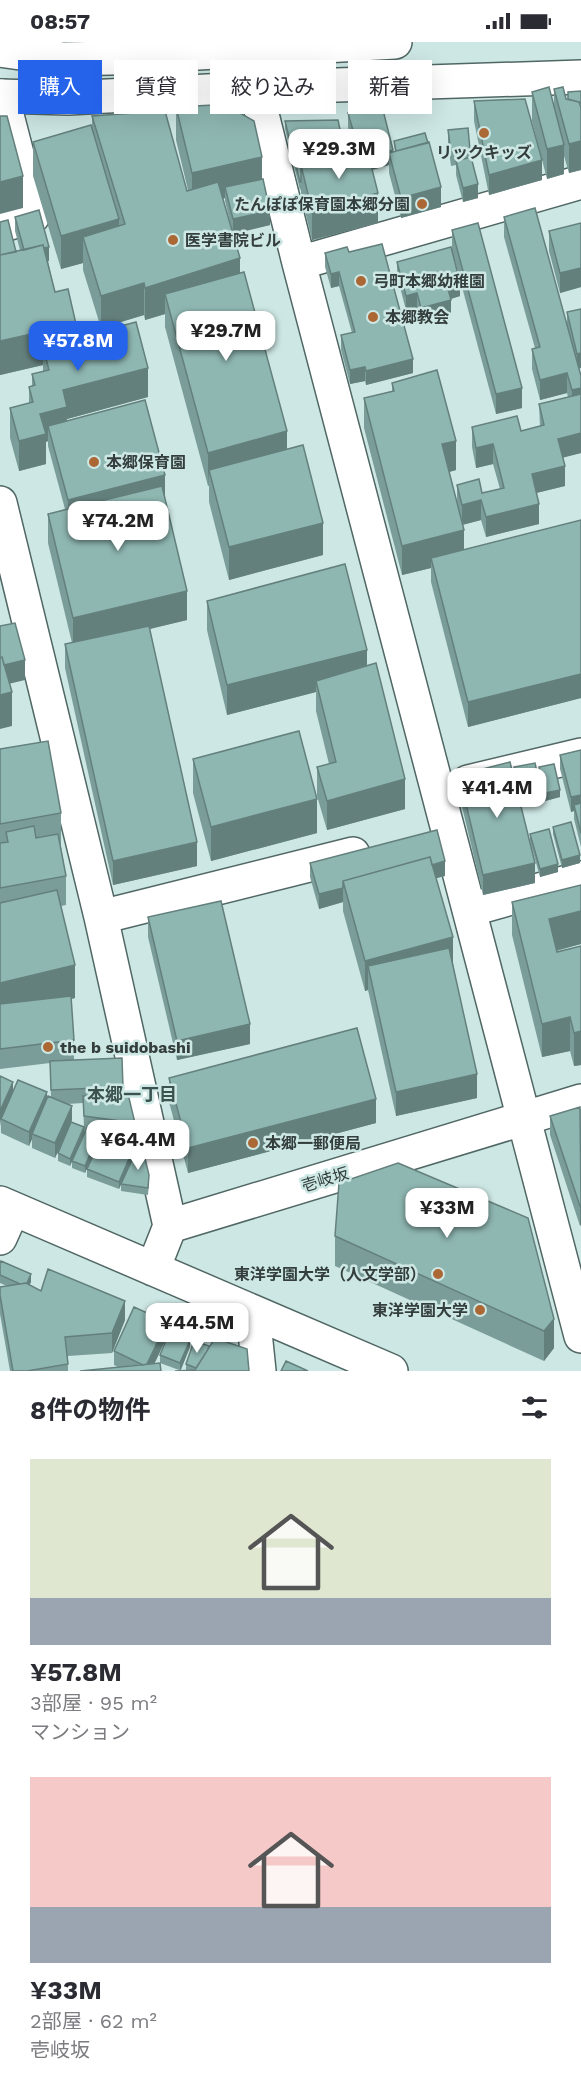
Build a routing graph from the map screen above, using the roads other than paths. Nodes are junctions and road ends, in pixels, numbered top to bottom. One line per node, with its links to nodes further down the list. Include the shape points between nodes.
1 (395, 42): 2 (main road)
2 (245, 46): 3 (main road, via 63,59)
3 (0, 50)
4 (581, 77): 5 (main road)
5 (336, 85)
6 (210, 90): 7 (main road, via 68,98)
7 (1, 96): 10 (main road, via 33,216)
8 (262, 114): 11 (main road)
9 (581, 182): 11 (main road)
10 (0, 225)
11 (299, 263): 17 (main road)
12 (1, 512): 13 (main road)
13 (15, 631): 14 (main road)
14 (61, 754): 16 (main road); 22 (main road)
15 (581, 755): 17 (main road)
16 (29, 758)
17 (437, 789): 18 (main road)
18 (448, 831): 19 (main road); 23 (main road)
19 (415, 839)
20 (381, 847): 22 (main road)
21 (581, 878): 23 (main road)
22 (86, 899): 27 (main road)
23 (469, 910): 25 (main road)
24 (581, 1101): 25 (main road, 壱岐坂)
25 (524, 1118): 27 (main road, 壱岐坂); 28 (main road)
26 (4, 1216): 29 (main road)
27 (170, 1226): 29 (main road)
28 (571, 1254): 31 (main road)
29 (153, 1269): 30 (main road)
30 (253, 1313): 32 (main road); 33 (main road)
31 (581, 1336)
32 (258, 1371)
33 (391, 1371)

